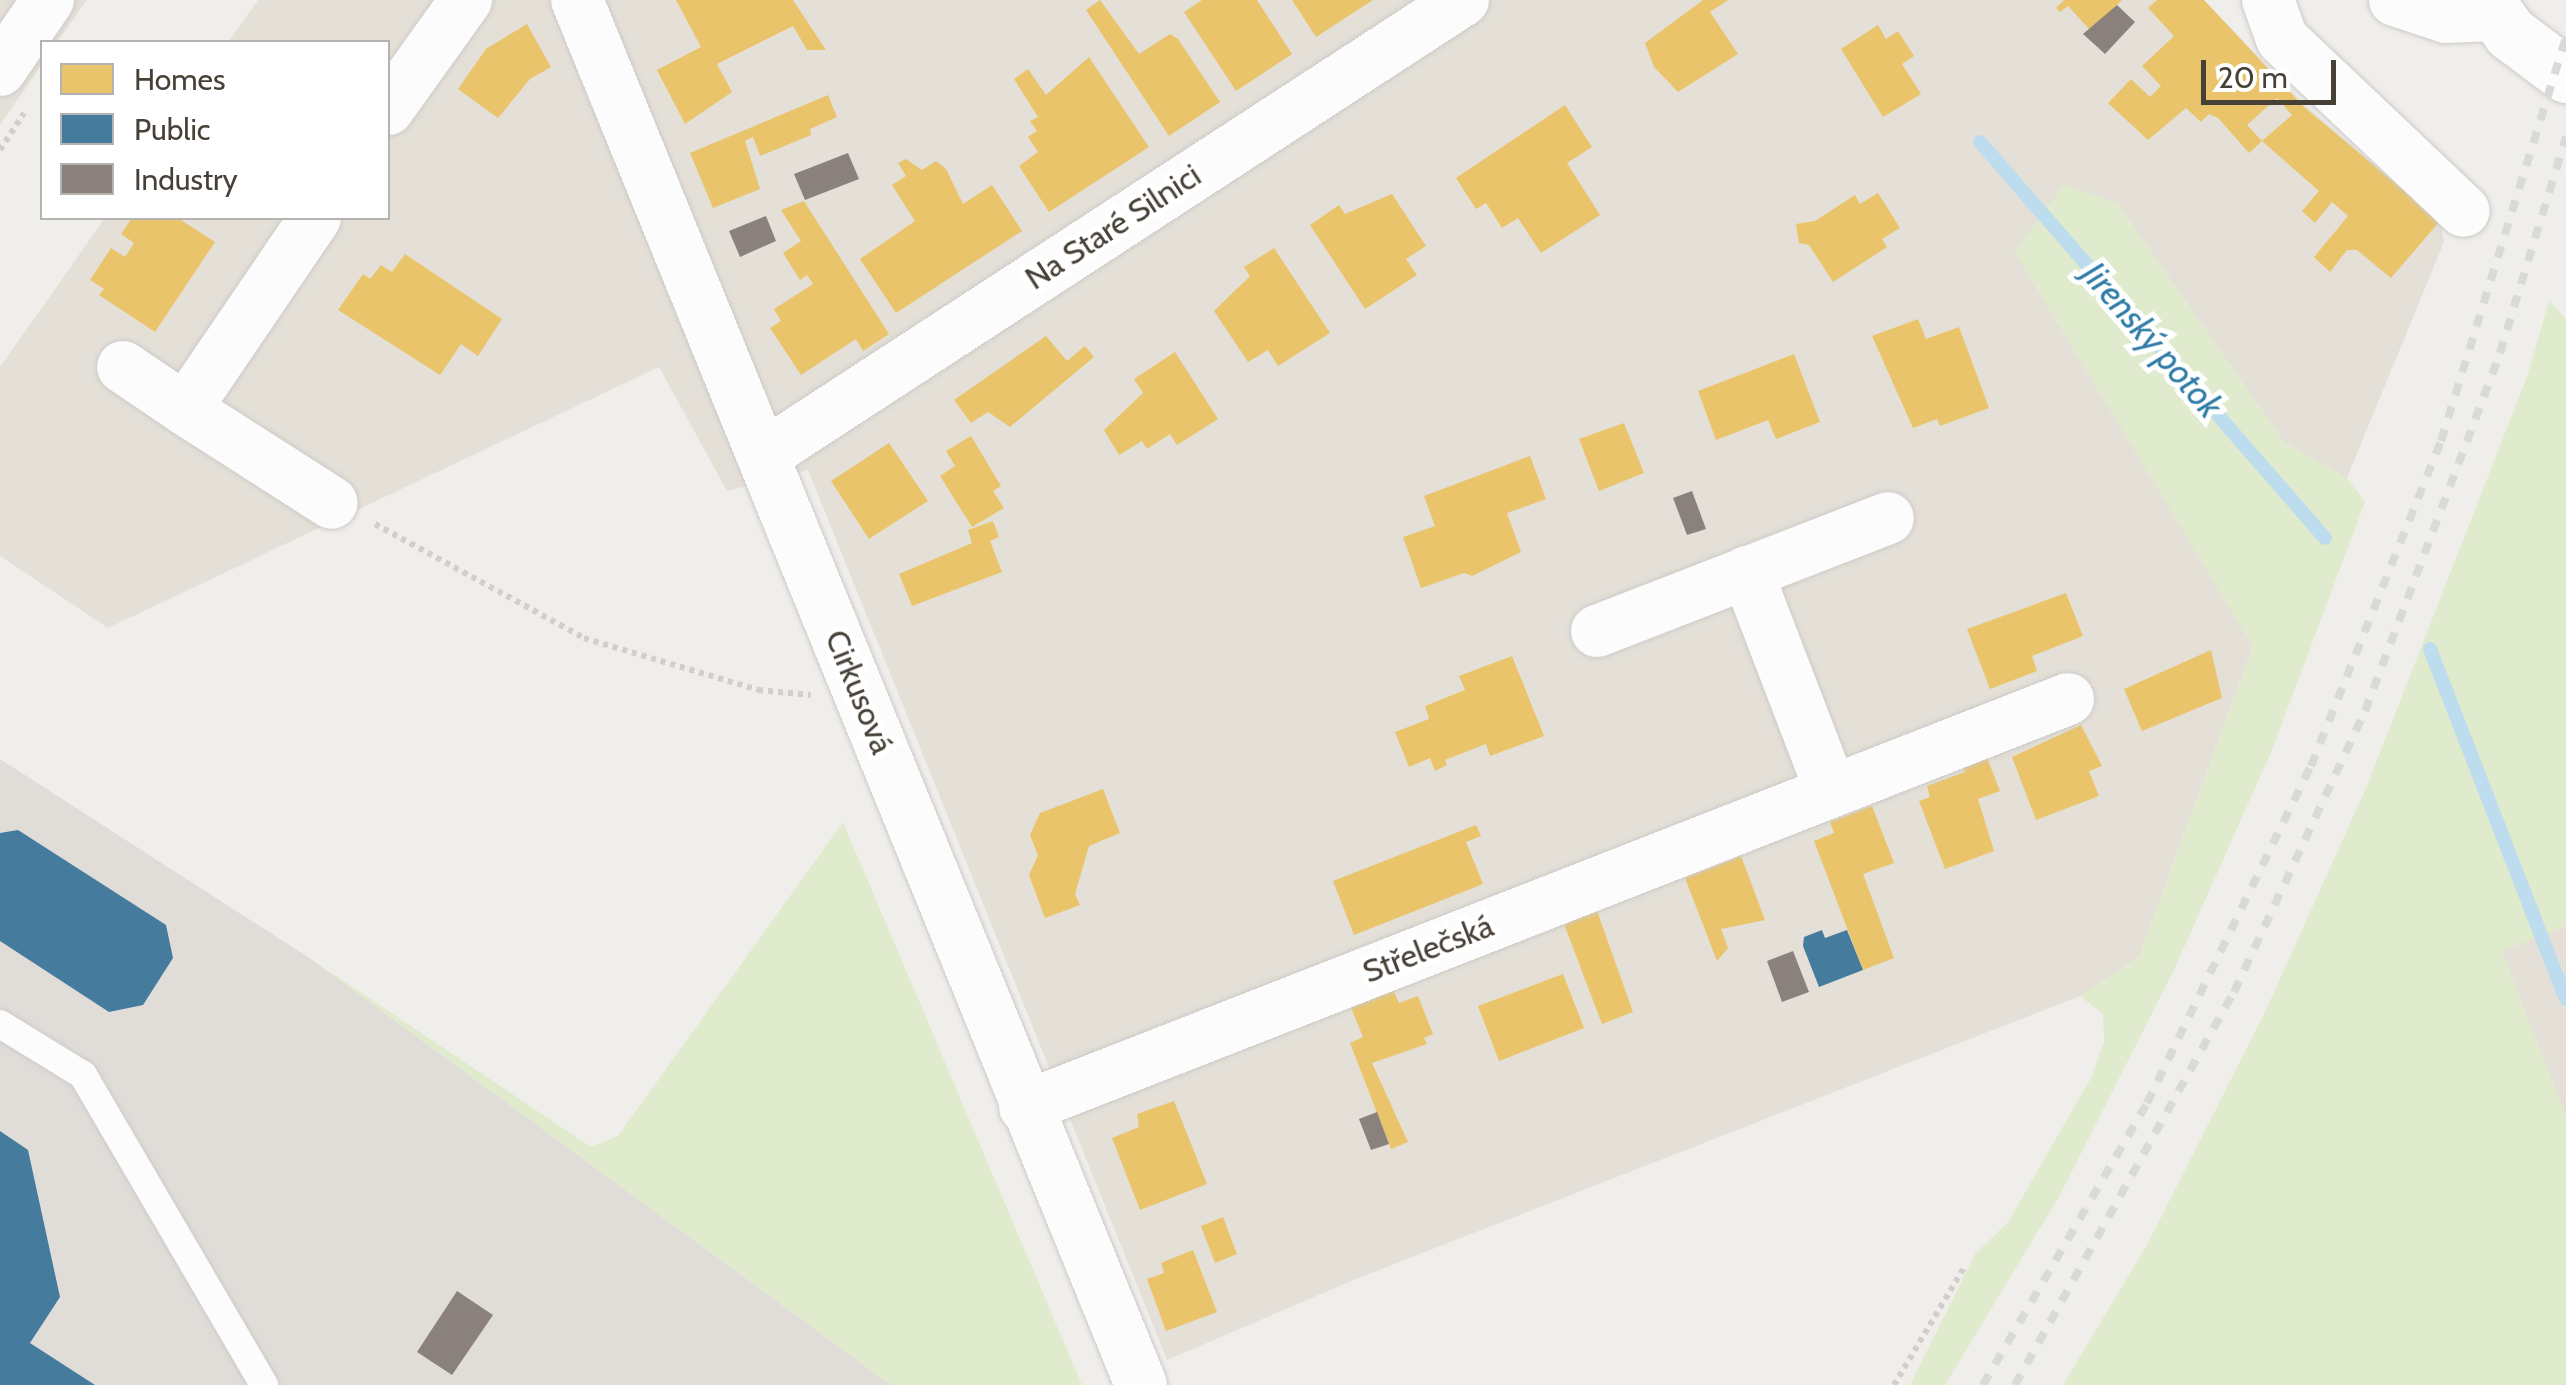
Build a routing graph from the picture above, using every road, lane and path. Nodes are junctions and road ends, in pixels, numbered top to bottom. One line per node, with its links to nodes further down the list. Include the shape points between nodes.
1 (48, 0): 9 (street)
2 (466, 0): 10 (street)
3 (577, 0): 16 (street, Cirkusová)
4 (1463, 0): 16 (street, Na Staré Silnici)
5 (2268, 0): 12 (street, via 2282,39)
6 (2396, 0): 7 (street, via 2446,17)
7 (2496, 16): 8 (street)
8 (2566, 75)
9 (16, 86): 11 (path)
10 (390, 106)
11 (0, 150)
12 (2464, 211)
13 (313, 220): 15 (street)
14 (123, 367): 15 (street)
15 (185, 409): 17 (street)
16 (764, 455): 21 (street, Cirkusová)
17 (332, 503): 21 (path, via 356,503 367,519 584,638 758,690)
18 (1888, 518): 19 (street)
19 (1747, 572): 20 (street); 23 (street)
20 (1597, 630)
21 (862, 699): 25 (street, Cirkusová)
22 (2068, 699): 23 (street, Střelečská)
23 (1831, 792): 25 (street, Střelečská)
24 (0, 1024): 27 (lane, via 84,1076)
25 (1025, 1107): 28 (street, Cirkusová)
26 (1965, 1266): 29 (path)
27 (264, 1385)
28 (1141, 1385)
29 (1894, 1385)

